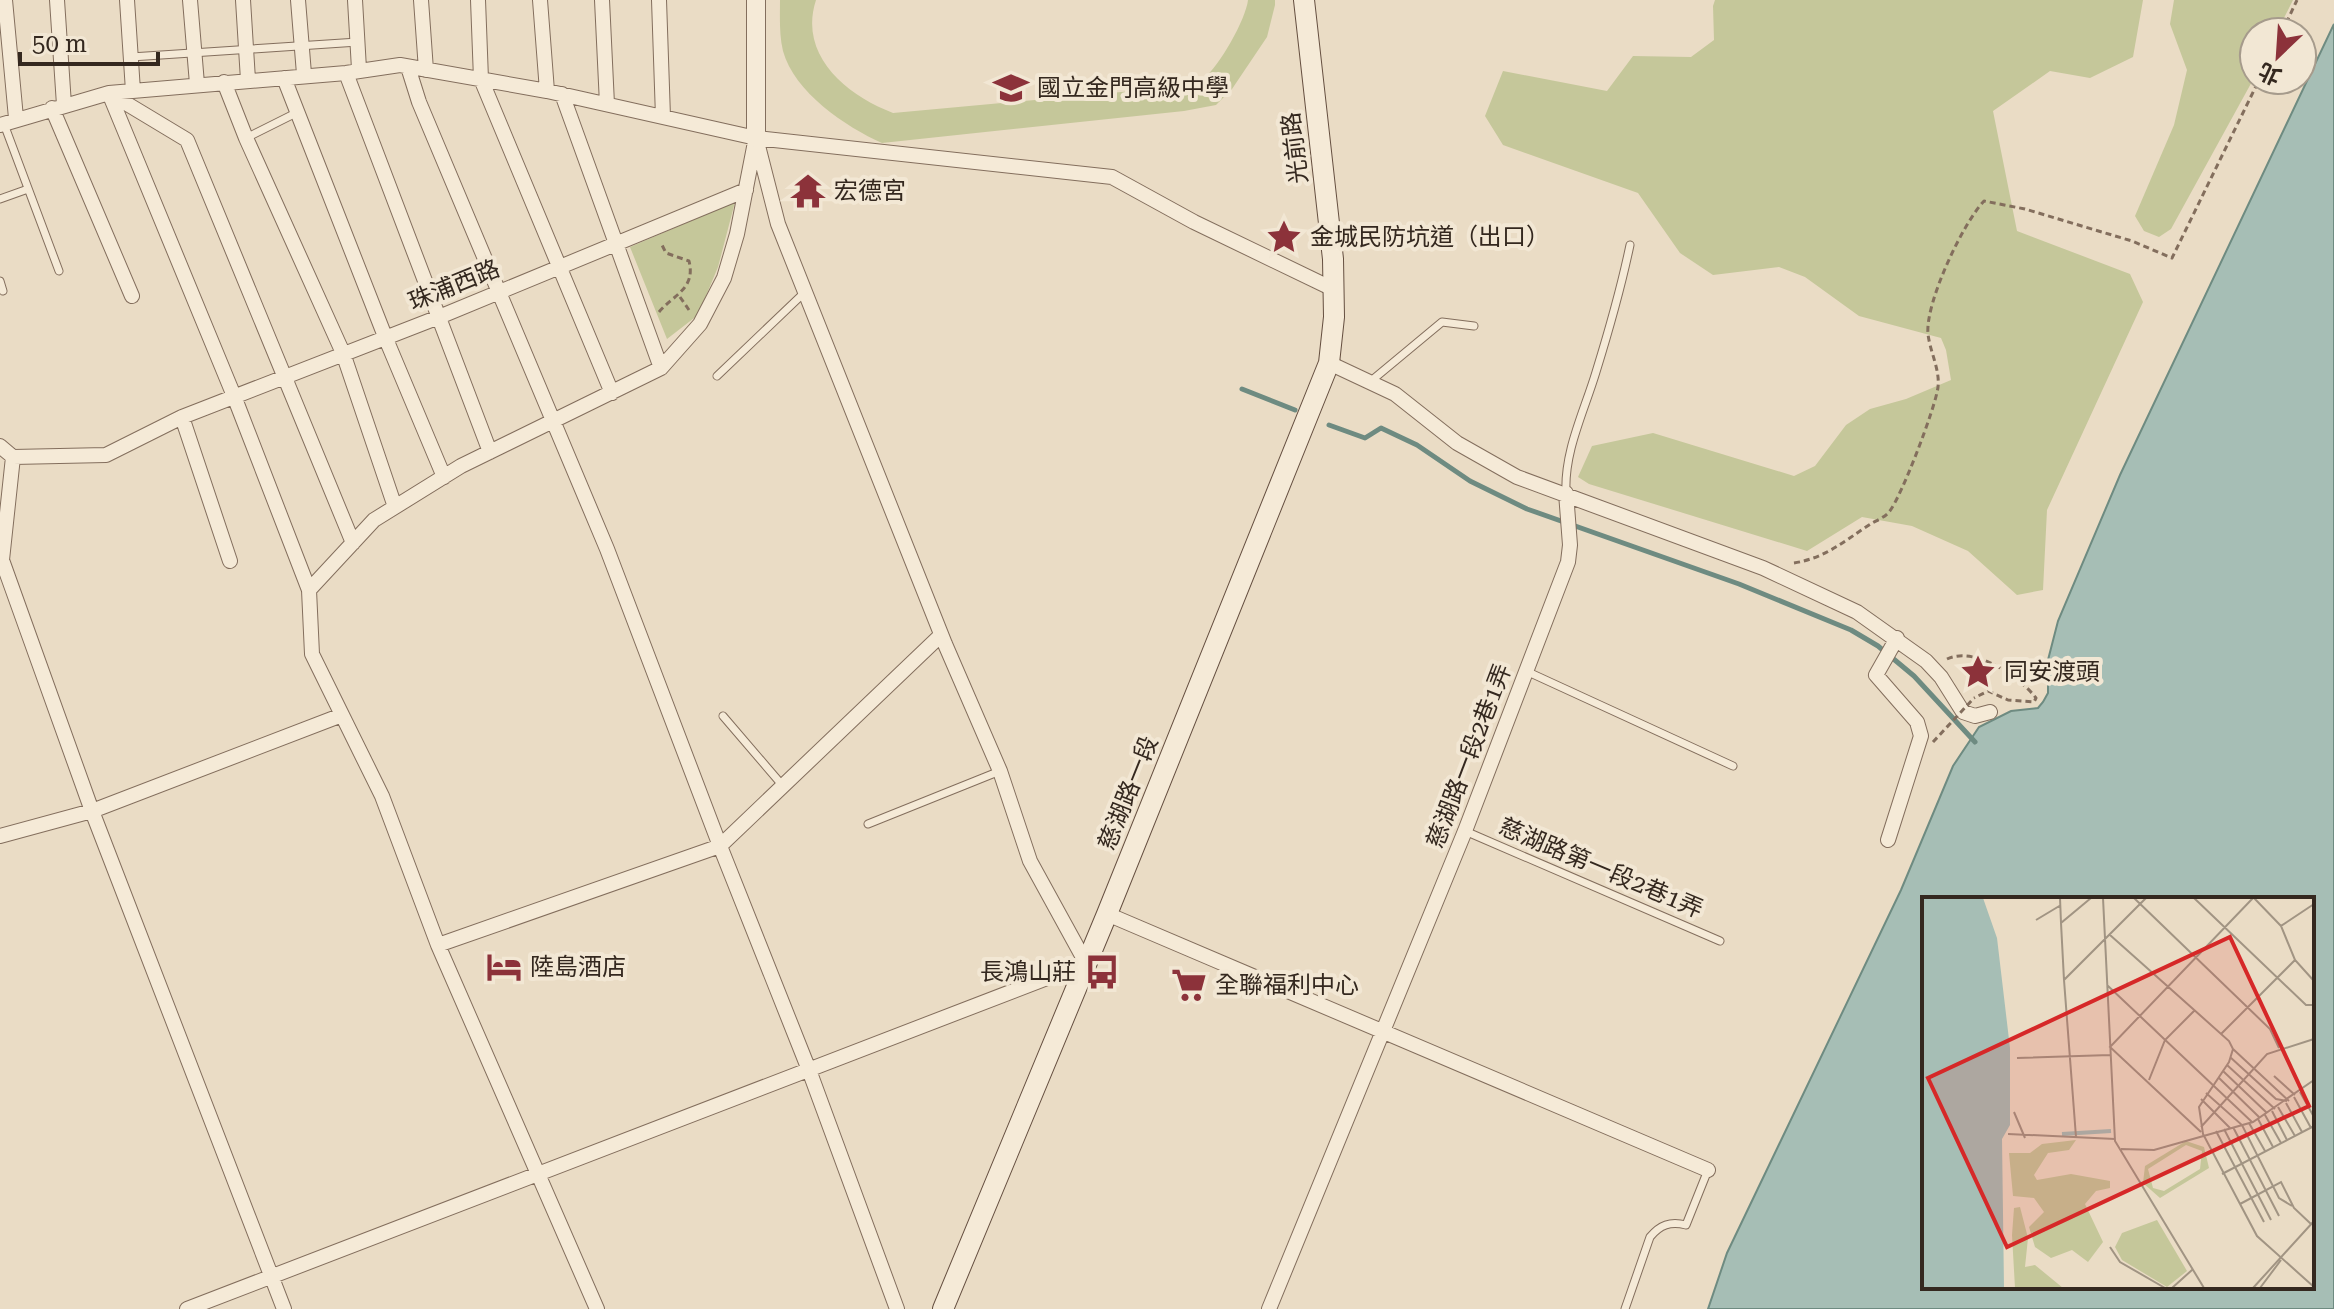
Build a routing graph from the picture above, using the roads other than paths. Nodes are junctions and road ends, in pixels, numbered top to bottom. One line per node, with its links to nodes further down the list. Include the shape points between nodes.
1 (5, 0): 23 (street)
2 (57, 0): 35 (street)
3 (127, 0): 19 (street)
4 (190, 0): 18 (street)
5 (243, 0): 17 (street)
6 (298, 0): 16 (street)
7 (355, 0): 15 (street)
8 (421, 0): 21 (street)
9 (478, 0): 26 (street)
10 (540, 0): 31 (street)
11 (602, 0): 34 (street)
12 (659, 0): 37 (street)
13 (756, 0): 40 (street)
14 (1304, 0): 49 (main road, 光前路)
15 (358, 42): 16 (lane); 22 (street)
16 (302, 46): 17 (lane); 24 (street)
17 (246, 49): 18 (lane); 27 (street)
18 (195, 53): 19 (lane); 29 (street)
19 (131, 57): 30 (street)
20 (408, 67): 21 (street); 22 (street); 52 (street)
21 (426, 70): 26 (street)
22 (352, 71): 24 (street); 54 (street)
23 (6, 73): 38 (street)
24 (304, 74): 25 (street)
25 (284, 78): 27 (street); 36 (street)
26 (481, 79): 31 (street); 46 (street)
27 (248, 80): 28 (street)
28 (224, 82): 29 (street); 39 (street)
29 (197, 84): 30 (street)
30 (133, 91): 32 (street)
31 (547, 91): 33 (street)
32 (109, 93): 35 (street); 61 (street, via 187,140); 64 (street)
33 (562, 94): 34 (street); 44 (street)
34 (607, 104): 37 (street)
35 (58, 106): 38 (street); 53 (street)
36 (298, 112): 39 (lane); 56 (street)
37 (663, 117): 40 (street)
38 (6, 122): 41 (lane)
39 (246, 138): 57 (street)
40 (756, 138): 42 (street); 49 (street, via 1112,177); 51 (street, via 778,224)
41 (28, 189): 43 (lane); 47 (lane)
42 (746, 190): 44 (street, 珠浦西路); 59 (street, via 724,278 700,324)
43 (0, 199)
44 (617, 244): 46 (street, 珠浦西路); 59 (street)
45 (1630, 245): 71 (lane, via 1568,457)
46 (561, 267): 52 (street, 珠浦西路); 63 (street)
47 (59, 271)
48 (0, 281): 50 (lane)
49 (1335, 290): 58 (main road, 慈湖路一段)
50 (3, 291)
51 (805, 292): 60 (lane); 77 (street)
52 (498, 293): 54 (street, 珠浦西路); 66 (street)
53 (132, 296)
54 (439, 317): 56 (street, 珠浦西路); 68 (street)
55 (1474, 326): 62 (lane, via 1442,322)
56 (386, 339): 57 (street, 珠浦西路); 70 (street)
57 (343, 353): 61 (street, 珠浦西路); 72 (street)
58 (1329, 363): 62 (street); 92 (main road, 慈湖路一段)
59 (661, 368): 63 (street)
60 (717, 376)
61 (287, 377): 64 (street, 珠浦西路); 73 (street)
62 (1371, 381): 71 (street, via 1486,461)
63 (612, 393): 66 (street)
64 (234, 396): 65 (street, 珠浦西路); 76 (street)
65 (182, 417): 69 (street, 珠浦西路, via 106,455); 75 (street)
66 (555, 422): 68 (street); 91 (street)
67 (0, 446): 69 (street)
68 (490, 452): 70 (street)
69 (13, 457): 74 (street)
70 (444, 477): 72 (street)
71 (1566, 500): 78 (street, via 1763,568 1832,598); 79 (street, 慈湖路一段2巷1弄, via 1568,562)
72 (395, 507): 73 (street)
73 (353, 543): 76 (street)
74 (1, 560): 86 (street)
75 (230, 561)
76 (309, 590): 81 (street, via 312,654)
77 (941, 635): 84 (street); 85 (street)
78 (1896, 640): 80 (street, via 1935,670 1963,712); 90 (street, via 1877,677 1914,718 1921,736)
79 (1524, 670): 83 (lane); 88 (street, 慈湖路一段2巷1弄)
80 (1990, 712)
81 (342, 715): 86 (street); 94 (street, via 382,796)
82 (723, 716): 85 (lane)
83 (1733, 766)
84 (1000, 771): 87 (lane); 95 (street, via 1030,861)
85 (783, 786): 91 (street)
86 (92, 811): 89 (street); 100 (street)
87 (868, 824)
88 (1465, 831): 93 (lane, 慈湖路第一段2巷1弄); 96 (street, 慈湖路一段2巷1弄)
89 (0, 836)
90 (1888, 840)
91 (720, 846): 94 (street); 97 (street)
92 (1107, 914): 95 (main road, 慈湖路一段); 96 (street)
93 (1720, 941)
94 (438, 945): 99 (street)
95 (1086, 963): 97 (street); 105 (main road, 慈湖路一段)
96 (1382, 1030): 98 (street); 106 (street, 慈湖路一段2巷1弄)
97 (809, 1070): 99 (street); 104 (street)
98 (1708, 1170): 107 (lane, via 1686,1225 1667,1224 1650,1237)
99 (539, 1175): 100 (street); 103 (street)
100 (272, 1278): 101 (street); 102 (street)
101 (187, 1309)
102 (284, 1309)
103 (597, 1309)
104 (897, 1309)
105 (943, 1309)
106 (1269, 1309)
107 (1625, 1309)

